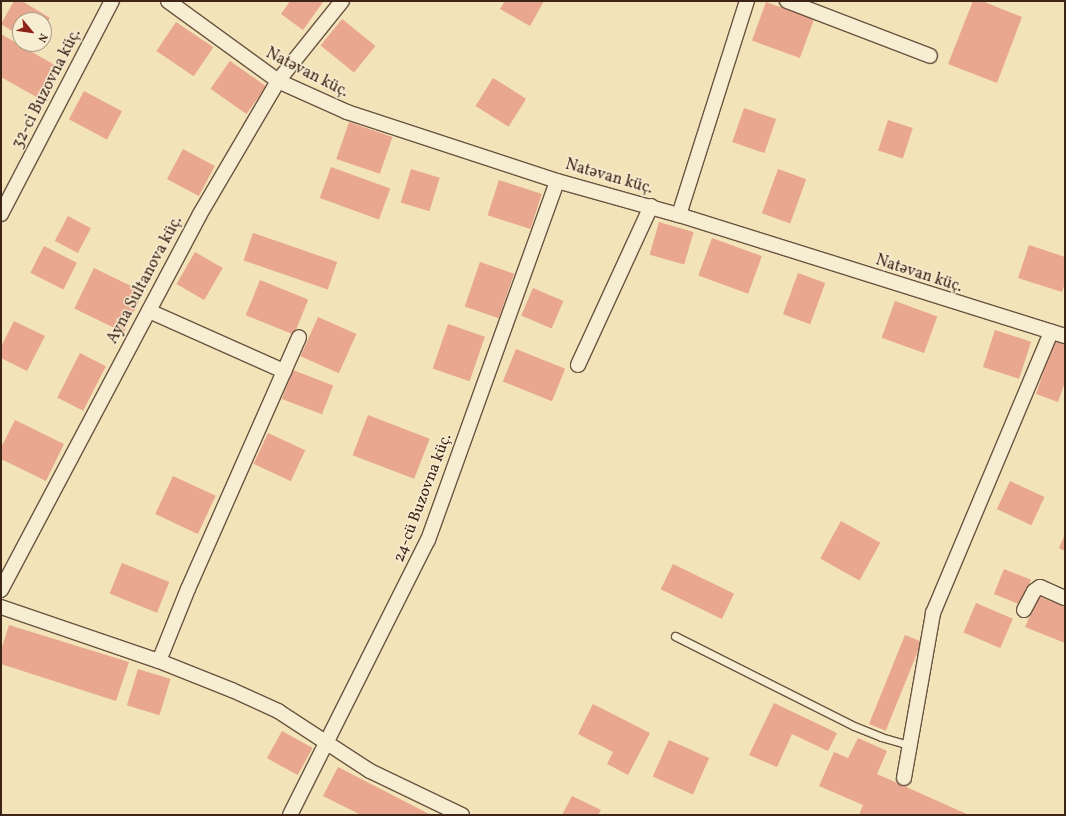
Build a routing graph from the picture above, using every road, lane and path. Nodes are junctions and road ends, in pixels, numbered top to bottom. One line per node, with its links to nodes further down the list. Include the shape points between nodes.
1 (112, 1): 10 (street, 32-ci Buzovna küç.)
2 (168, 1): 7 (street, Natəvan küç.)
3 (342, 1): 7 (street, Ayna Sultanova küç.)
4 (747, 1): 11 (street)
5 (787, 1): 6 (street)
6 (930, 56)
7 (278, 81): 8 (street, Natəvan küç., via 346,112); 12 (street, Ayna Sultanova küç., via 200,214)
8 (557, 181): 9 (street, Natəvan küç.); 24 (street, 24-cü Buzovna küç., via 428,540)
9 (651, 206): 11 (street, Natəvan küç.); 16 (street)
10 (1, 214)
11 (679, 215): 13 (street, Natəvan küç.)
12 (149, 311): 17 (street); 18 (street, Ayna Sultanova küç.)
13 (1051, 332): 14 (street, Natəvan küç.); 25 (street, via 933,613)
14 (1065, 336)
15 (299, 337): 17 (street)
16 (578, 365)
17 (284, 371): 23 (street)
18 (1, 590)
19 (1065, 598): 21 (street, via 1040,587 1034,591)
20 (1, 607): 23 (street)
21 (1024, 610)
22 (675, 636): 25 (lane, via 854,726)
23 (159, 661): 24 (street, via 278,711)
24 (327, 745): 27 (street, 24-cü Buzovna küç.); 28 (street, via 370,771)
25 (909, 745): 26 (street)
26 (904, 778)
27 (290, 815)
28 (462, 815)

